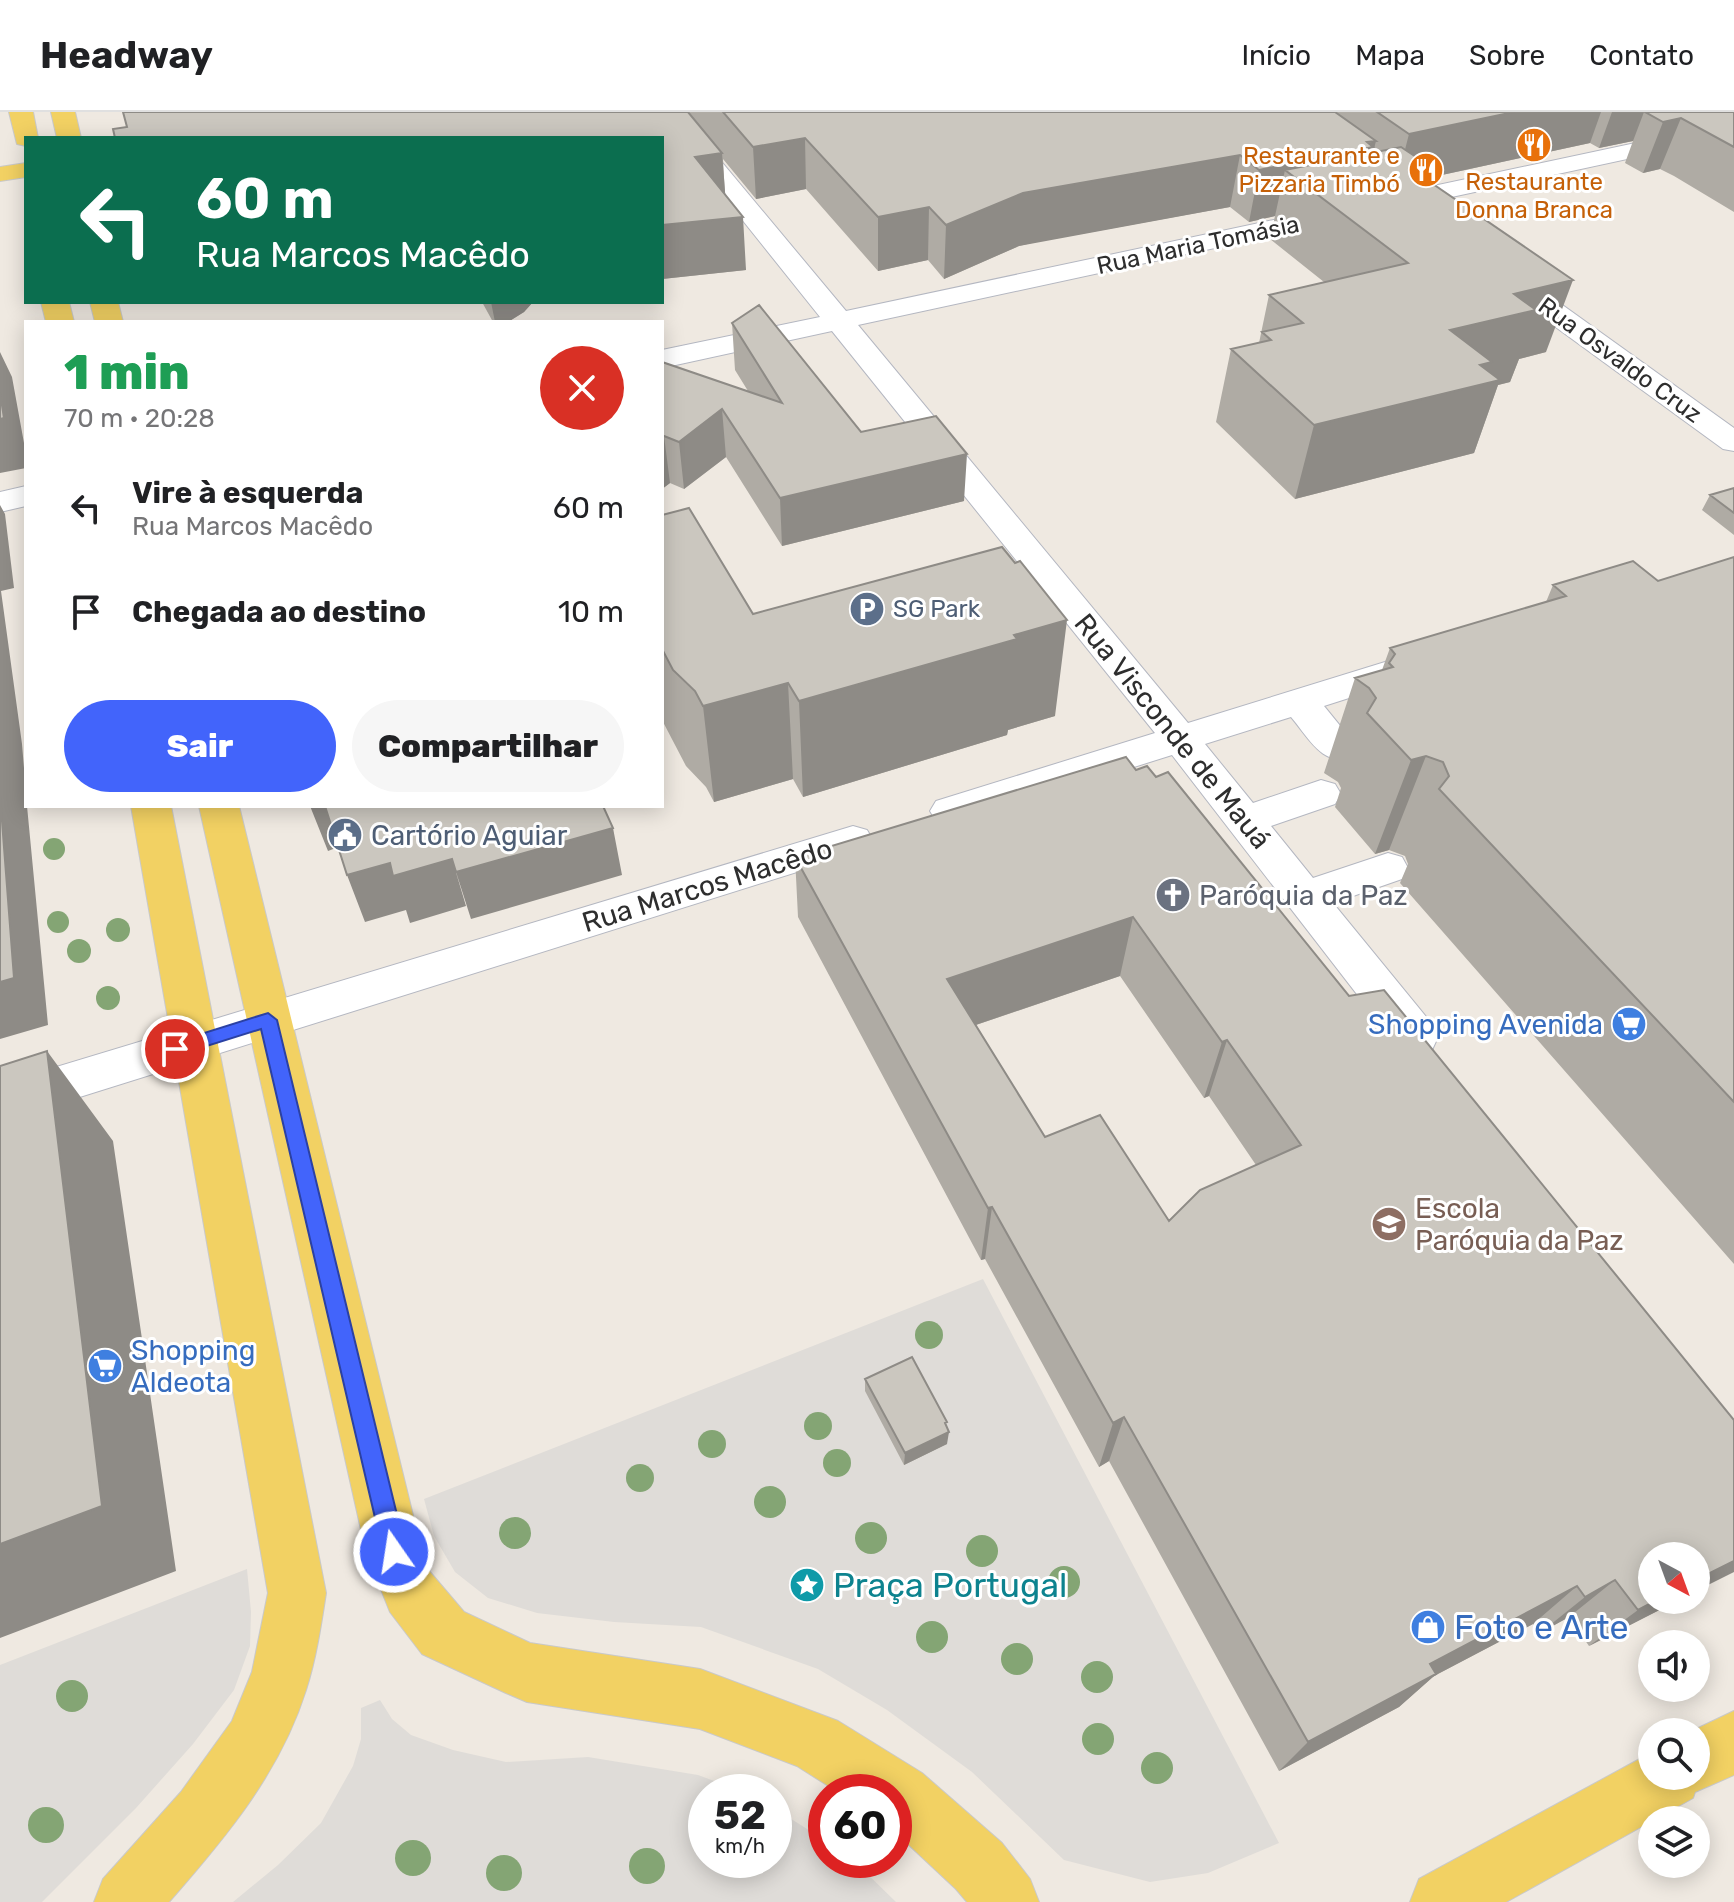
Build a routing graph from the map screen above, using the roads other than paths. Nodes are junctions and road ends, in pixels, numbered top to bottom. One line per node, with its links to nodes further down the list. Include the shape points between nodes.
1 (21, 112): 5 (main road)
2 (63, 112): 6 (main road)
3 (668, 112): 13 (street, Rua Visconde de Mauá)
4 (1734, 129): 10 (street, Rua Maria Tomásia)
5 (25, 136)
6 (69, 136)
7 (24, 170): 8 (main road)
8 (0, 174)
9 (1374, 184): 10 (street)
10 (1399, 202): 11 (street); 13 (street, Rua Maria Tomásia)
11 (1425, 220)
12 (1489, 266): 15 (street, Rua Osvaldo Cruz)
13 (839, 321): 14 (street, Rua Maria Tomásia); 20 (street, Rua Visconde de Mauá)
14 (664, 359)
15 (1734, 442)
16 (24, 496): 17 (street)
17 (0, 502)
18 (1449, 655): 19 (street, Rua Marcos Macêdo)
19 (1298, 701): 20 (street, Rua Marcos Macêdo); 21 (street)
20 (1181, 740): 25 (street, Rua Visconde de Mauá); 28 (street, Rua Marcos Macêdo)
21 (1340, 749)
22 (1321, 794): 25 (street)
23 (151, 808): 29 (main road)
24 (219, 808): 28 (main road)
25 (1245, 820): 27 (street, Rua Visconde de Mauá)
26 (1388, 868): 27 (street)
27 (1306, 896): 30 (street, Rua Visconde de Mauá)
28 (268, 1020): 29 (street, Rua Marcos Macêdo); 36 (main road, via 394,1552 410,1592 443,1633 527,1672 700,1699 816,1743 900,1795 979,1866)
29 (196, 1043): 31 (street, Rua Marcos Macêdo); 35 (main road, via 297,1593 288,1649 266,1718 216,1798)
30 (1441, 1069)
31 (0, 1103)
32 (1734, 1741): 33 (main road)
33 (1710, 1754)
34 (1646, 1790): 37 (main road)
35 (126, 1902)
36 (1007, 1902)
37 (1442, 1902)

